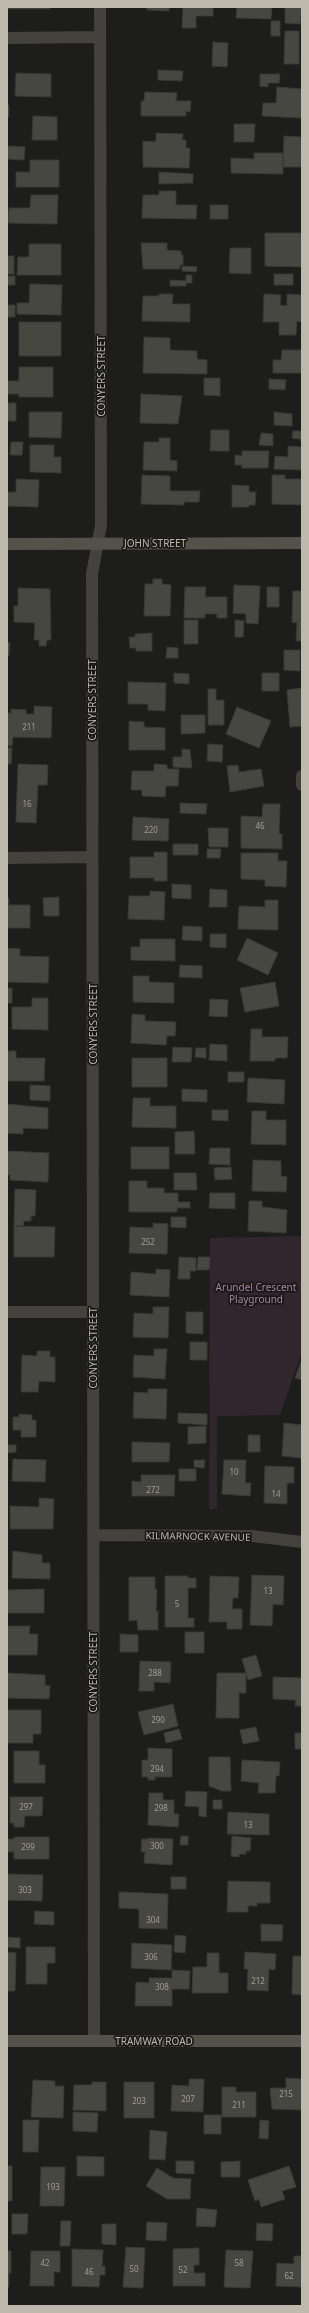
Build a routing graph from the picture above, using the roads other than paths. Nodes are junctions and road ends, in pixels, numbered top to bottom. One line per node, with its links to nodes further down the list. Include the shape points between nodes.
1 (100, 7): 2 (street, CONYERS STREET)
2 (100, 37): 3 (street); 4 (street, CONYERS STREET, via 101,525)
3 (7, 38)
4 (98, 543): 5 (street, JOHN STREET); 6 (street, JOHN STREET); 9 (street, CONYERS STREET, via 92,574)
5 (302, 543)
6 (7, 544)
7 (302, 776): 8 (street)
8 (302, 785)
9 (92, 857): 10 (street); 12 (street, CONYERS STREET)
10 (7, 858)
11 (7, 1312): 12 (street)
12 (93, 1312): 13 (street, CONYERS STREET)
13 (93, 1535): 14 (street, KILMARNOCK AVENUE, via 252,1536); 16 (street, CONYERS STREET)
14 (302, 1542)
15 (7, 2041): 16 (street, TRAMWAY ROAD)
16 (94, 2041): 17 (street, TRAMWAY ROAD)
17 (302, 2041)

